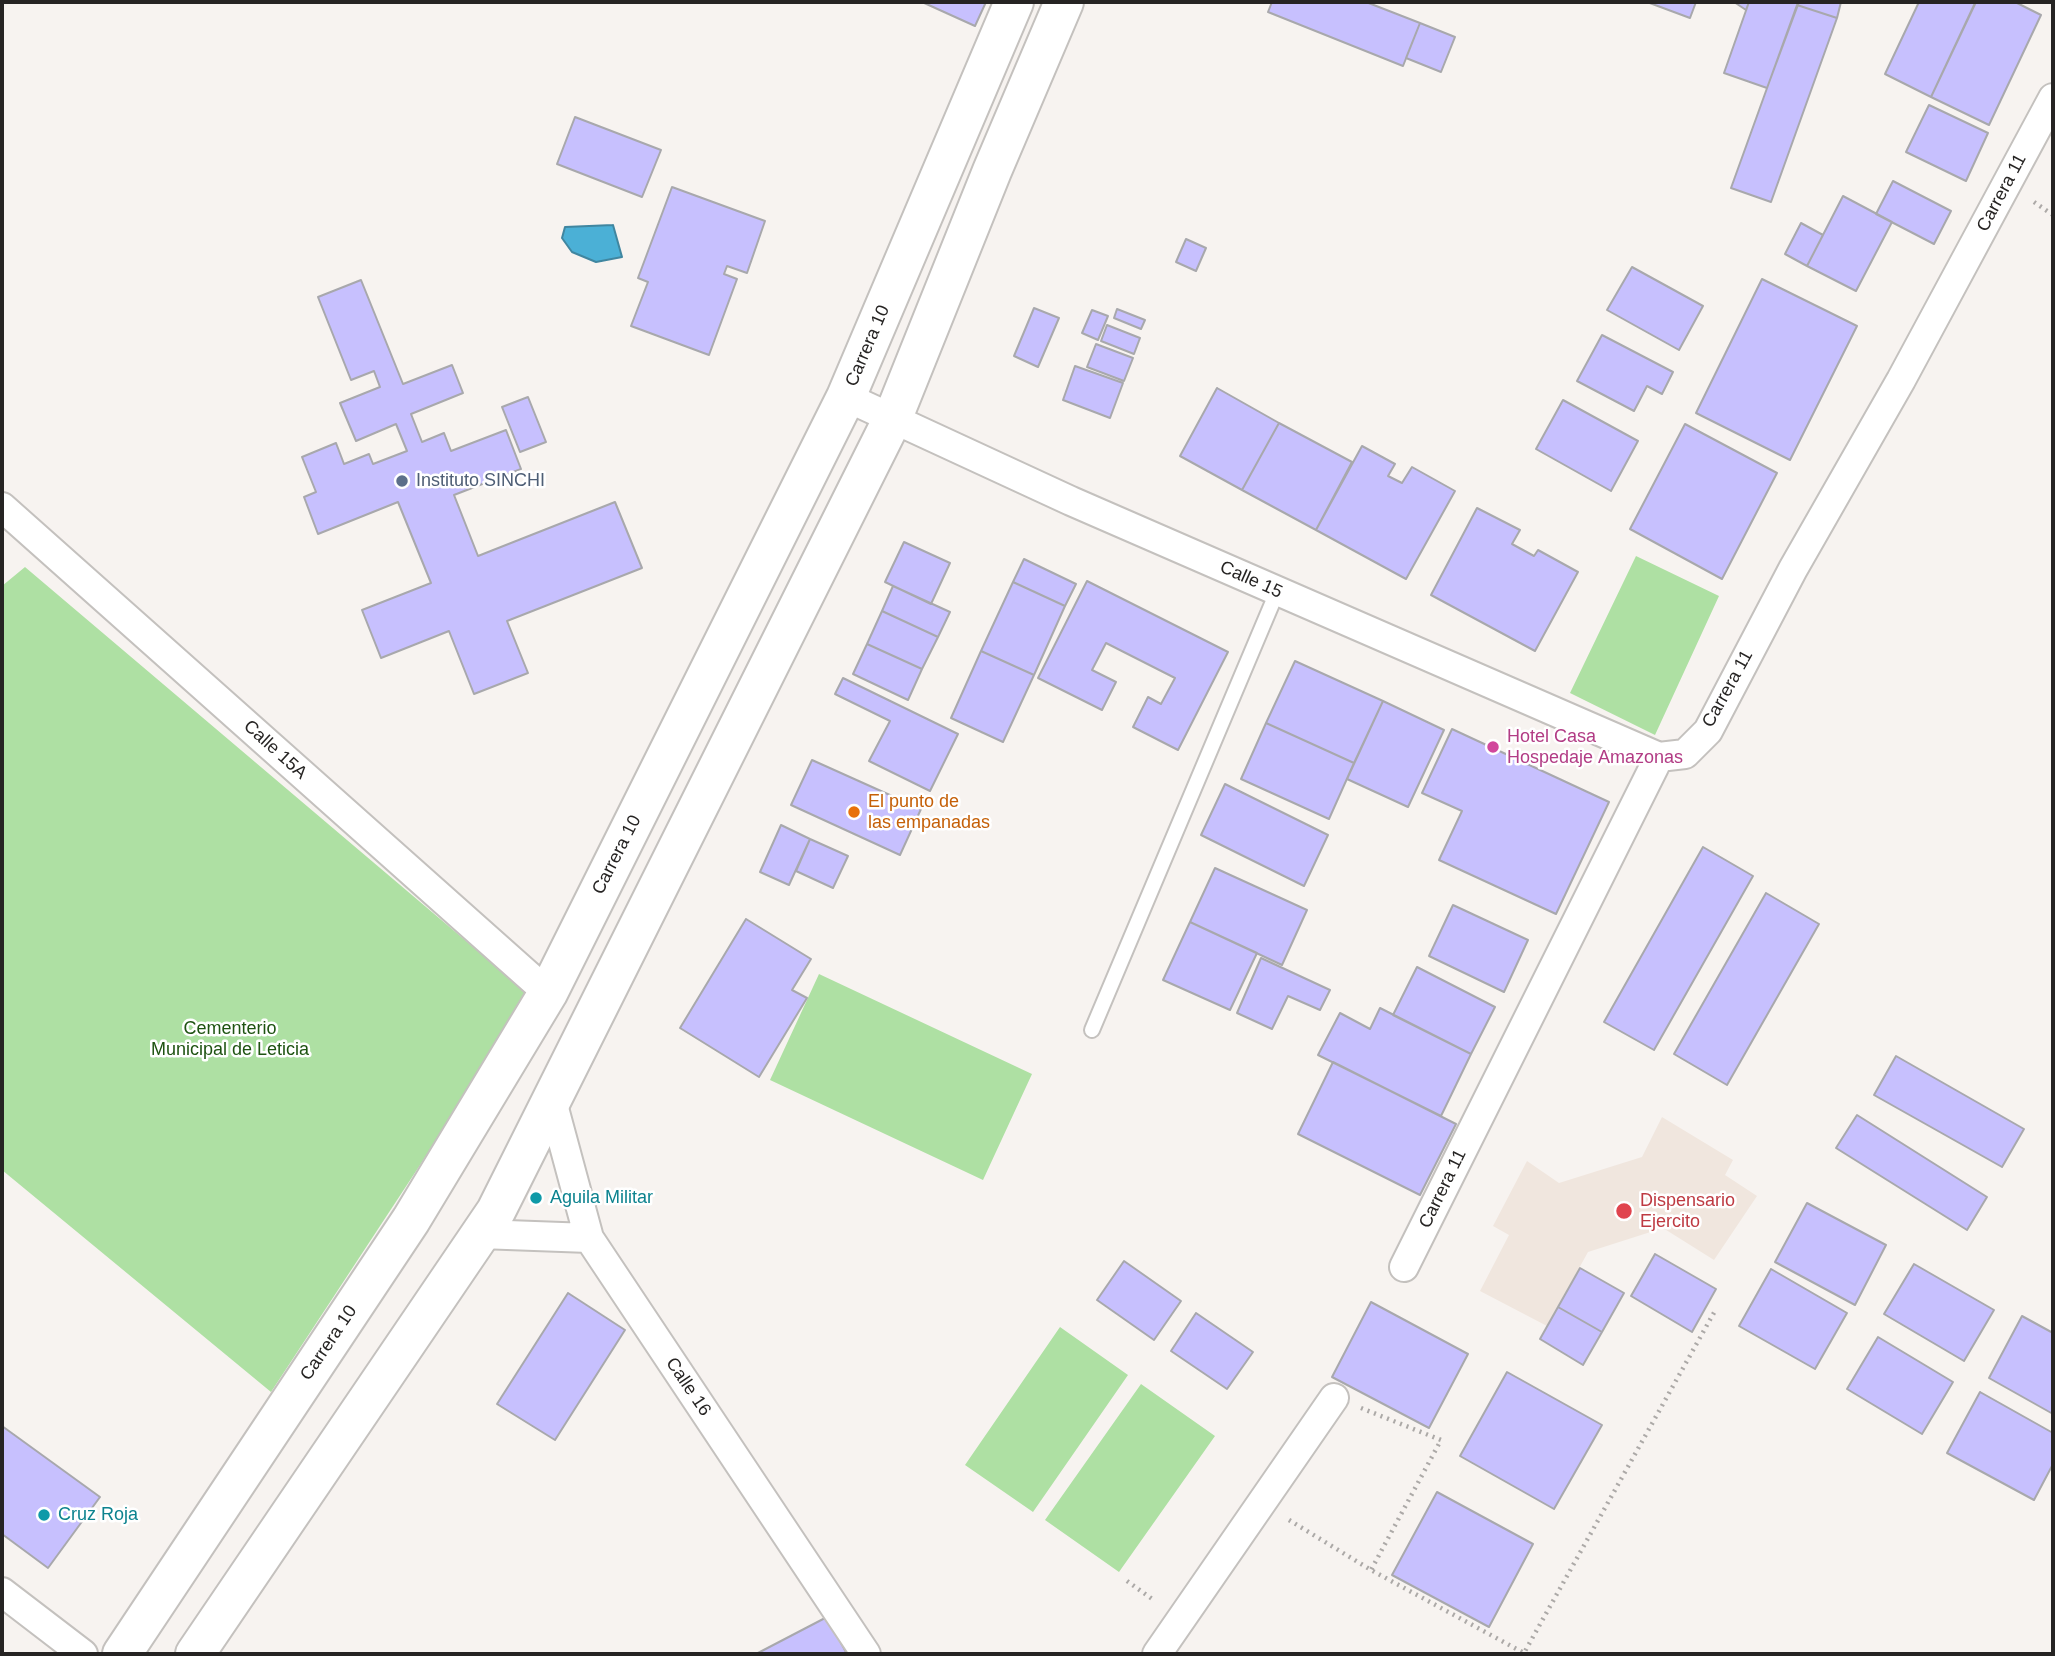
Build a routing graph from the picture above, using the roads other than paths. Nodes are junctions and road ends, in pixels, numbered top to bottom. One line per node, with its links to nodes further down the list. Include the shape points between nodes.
1 (1014, 2): 4 (main road, Carrera 10)
2 (1063, 2): 5 (main road)
3 (2053, 98): 8 (street, Carrera 11, via 1707,730 1685,754)
4 (846, 397): 5 (street, Calle 15); 9 (main road, Carrera 10)
5 (892, 419): 7 (street, Calle 15); 11 (main road)
6 (2, 507): 9 (street, Calle 15A)
7 (1277, 592): 8 (street, Calle 15); 10 (lane)
8 (1659, 757): 14 (street, Carrera 11)
9 (548, 993): 18 (main road, Carrera 10, via 411,1220)
10 (1092, 1030)
11 (552, 1101): 12 (main road); 13 (street, Calle 16)
12 (480, 1234): 13 (street); 19 (main road)
13 (589, 1238): 20 (street, Calle 16)
14 (1405, 1266)
15 (1334, 1398): 21 (street)
16 (2, 1592): 17 (street)
17 (83, 1654)
18 (122, 1654)
19 (195, 1654)
20 (866, 1654)
21 (1157, 1654)

